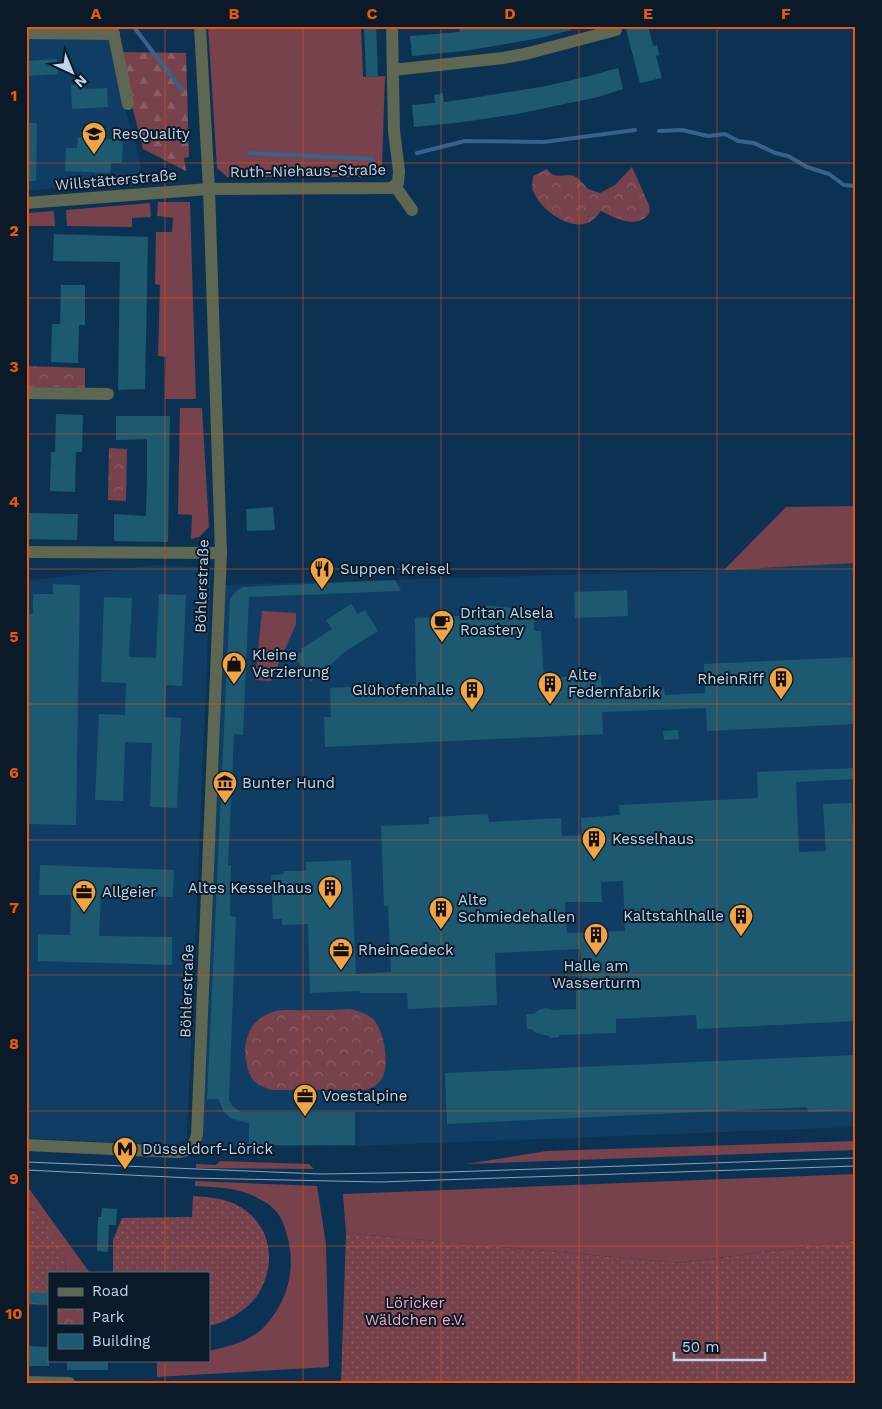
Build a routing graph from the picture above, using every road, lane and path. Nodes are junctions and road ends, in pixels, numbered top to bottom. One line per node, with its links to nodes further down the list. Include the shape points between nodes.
1 (200, 26): 9 (street, Böhlerstraße)
2 (392, 26): 6 (street, Ruth-Niehaus-Straße)
3 (615, 26): 6 (street, via 616,30 524,54)
4 (113, 30): 5 (street); 7 (street)
5 (26, 33)
6 (393, 70): 8 (street, Ruth-Niehaus-Straße, via 394,131 400,171)
7 (128, 104)
8 (395, 186): 9 (street, Ruth-Niehaus-Straße, via 383,189); 11 (street)
9 (209, 188): 10 (street, Willstätterstraße); 15 (street, Böhlerstraße)
10 (26, 203)
11 (412, 210)
12 (26, 393): 13 (street)
13 (108, 394)
14 (26, 552): 15 (street)
15 (221, 553): 16 (street, Böhlerstraße, via 197,1135 193,1147 177,1152)
16 (26, 1146)
17 (26, 1382): 18 (street)
18 (69, 1383)

